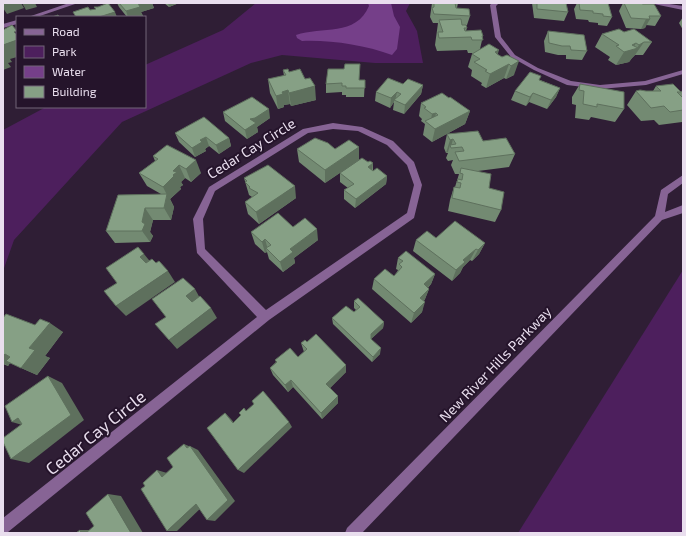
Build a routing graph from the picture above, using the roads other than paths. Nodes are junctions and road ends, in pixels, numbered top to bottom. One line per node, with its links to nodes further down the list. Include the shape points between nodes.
1 (76, 3): 5 (street)
2 (496, 3): 8 (street, via 493,5 498,37 513,56 570,83 600,87 646,83)
3 (652, 3): 4 (street)
4 (683, 8)
5 (34, 16)
6 (16, 22): 7 (street)
7 (3, 26)
8 (683, 72)
9 (683, 178): 11 (street, via 664,192)
10 (683, 209): 11 (street, New River Hills Parkway)
11 (660, 217): 14 (street, New River Hills Parkway)
12 (265, 317): 12 (street, Cedar Cay Circle, via 411,215 418,185 411,164 390,143 359,129 333,126 306,131 212,189 198,219 200,250); 13 (street, Cedar Cay Circle)
13 (3, 527)
14 (352, 533)

